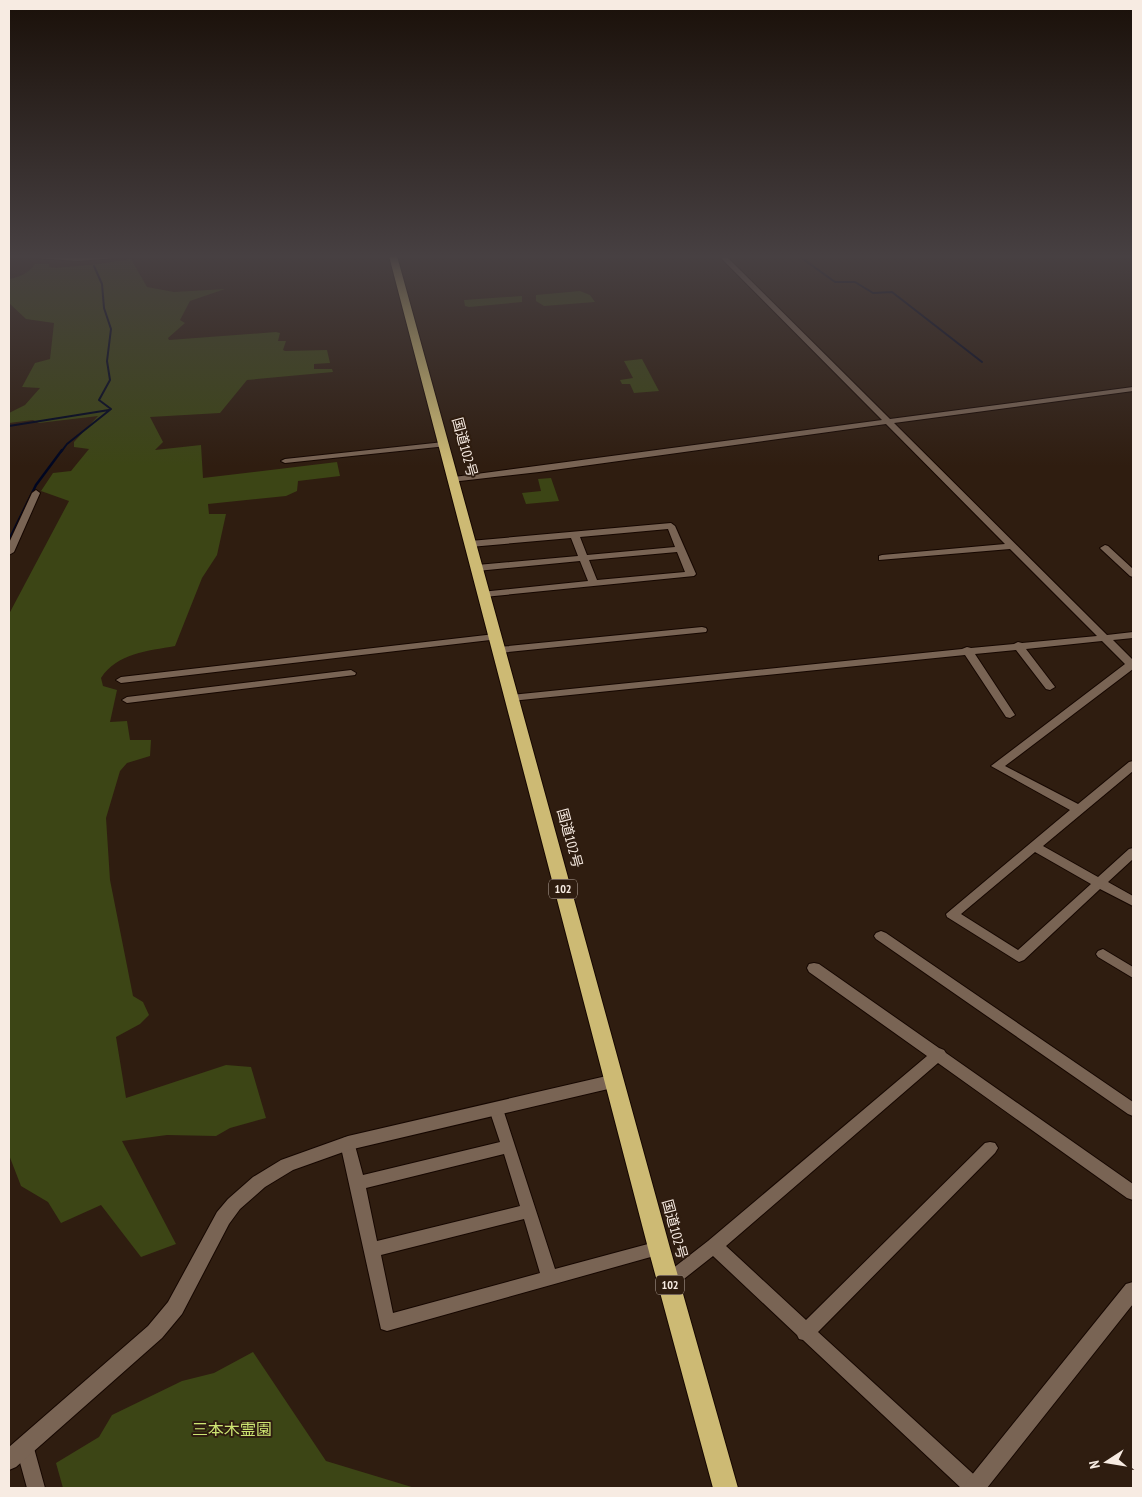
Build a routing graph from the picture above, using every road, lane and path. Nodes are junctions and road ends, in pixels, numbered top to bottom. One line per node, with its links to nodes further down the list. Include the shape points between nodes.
1 (412, 326): 5 (highway, 国道102号 / 102)
2 (793, 326): 4 (street)
3 (1133, 389): 4 (street)
4 (889, 421): 7 (street, via 698,450); 12 (street)
5 (444, 444): 6 (street); 7 (highway, 国道102号 / 102)
6 (285, 460)
7 (454, 480): 11 (highway, 国道102号 / 102)
8 (36, 493): 9 (street)
9 (15, 528): 15 (street)
10 (575, 535): 11 (street); 14 (street, via 671,526); 16 (street)
11 (470, 544): 18 (highway, 国道102号 / 102)
12 (1011, 546): 17 (street); 24 (street)
13 (1105, 548): 19 (street)
14 (681, 549): 16 (street); 20 (street, via 691,574)
15 (9, 552)
16 (584, 558): 18 (street); 20 (street)
17 (882, 558)
18 (477, 568): 21 (highway, 国道102号 / 102)
19 (1133, 574)
20 (593, 583): 21 (street)
21 (484, 594): 25 (highway, 国道102号 / 102)
22 (702, 630): 25 (street)
23 (1133, 635): 24 (street)
24 (1104, 638): 26 (street); 28 (street)
25 (497, 644): 29 (street); 34 (highway, 国道102号 / 102)
26 (1018, 645): 27 (street); 33 (street)
27 (967, 650): 34 (street); 36 (street)
28 (1132, 665): 38 (street, via 997,766)
29 (232, 669): 31 (street); 32 (street)
30 (351, 673): 32 (street)
31 (121, 680)
32 (232, 687): 35 (street)
33 (1050, 687)
34 (511, 698): 48 (highway, 国道102号 / 102)
35 (127, 700)
36 (1010, 715)
37 (1133, 764): 38 (street)
38 (1079, 810): 39 (street)
39 (1035, 847): 41 (street); 41 (street, via 952,914 1019,957)
40 (1133, 852): 41 (street)
41 (1098, 882): 42 (street)
42 (1133, 902)
43 (881, 936): 50 (street)
44 (1102, 954): 46 (street)
45 (814, 968): 47 (street)
46 (1133, 972)
47 (939, 1054): 55 (street); 57 (street)
48 (615, 1081): 49 (street); 58 (highway, 国道102号 / 102)
49 (496, 1109): 51 (street); 52 (street)
50 (1133, 1110)
51 (348, 1143): 54 (street); 64 (street, via 287,1165 259,1182 234,1204 219,1224 175,1308 155,1332)
52 (508, 1146): 54 (street); 56 (street)
53 (990, 1148): 63 (street)
54 (357, 1183): 59 (street)
55 (1133, 1193)
56 (529, 1211): 59 (street); 60 (street)
57 (714, 1246): 61 (street); 63 (street)
58 (659, 1248): 60 (street); 61 (highway, 国道102号 / 102)
59 (372, 1250): 60 (street, via 387,1323)
60 (550, 1278)
61 (668, 1281): 66 (highway, 国道102号 / 102)
62 (1133, 1290): 67 (street)
63 (805, 1333): 67 (street)
64 (17, 1454): 65 (street)
65 (36, 1488)
66 (726, 1488)
67 (974, 1488)

